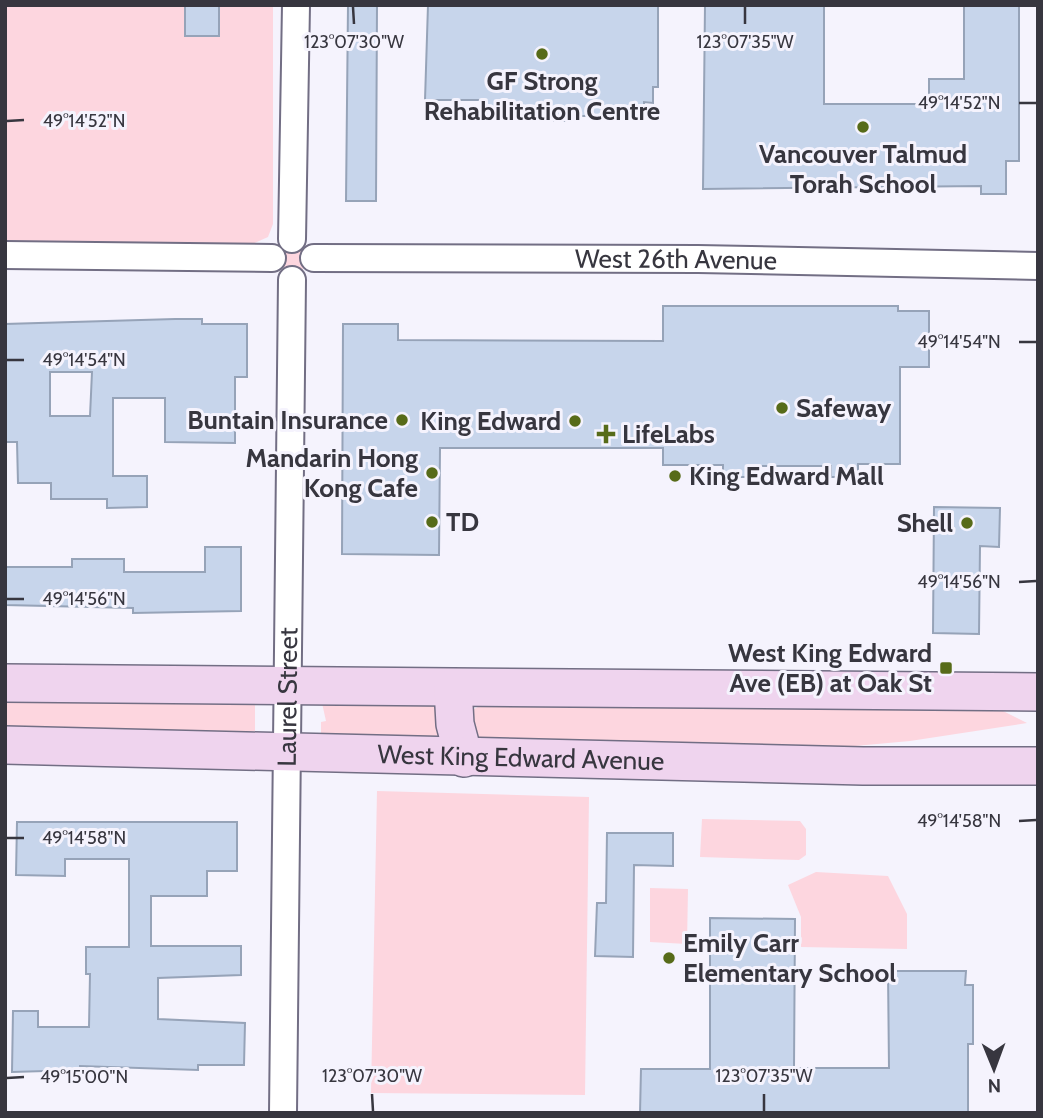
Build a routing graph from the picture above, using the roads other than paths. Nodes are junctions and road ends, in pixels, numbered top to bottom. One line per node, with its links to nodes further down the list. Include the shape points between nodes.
1 (296, 5): 2 (street)
2 (292, 239): 4 (street, via 279,245); 5 (street, via 307,244)
3 (5, 255): 4 (street)
4 (272, 258): 7 (street, via 277,273)
5 (314, 258): 6 (street, West 26th Avenue); 7 (street, via 308,274)
6 (1038, 266)
7 (292, 280): 9 (street, Laurel Street)
8 (5, 683): 9 (main road)
9 (288, 687): 10 (main road); 13 (street, Laurel Street)
10 (453, 688): 11 (main road); 14 (main road, via 455,724)
11 (1038, 692)
12 (5, 746): 13 (main road, West King Edward Avenue)
13 (287, 751): 14 (main road, West King Edward Avenue); 16 (street, Laurel Street)
14 (464, 758): 15 (main road, West King Edward Avenue)
15 (1038, 766)
16 (283, 1113)

